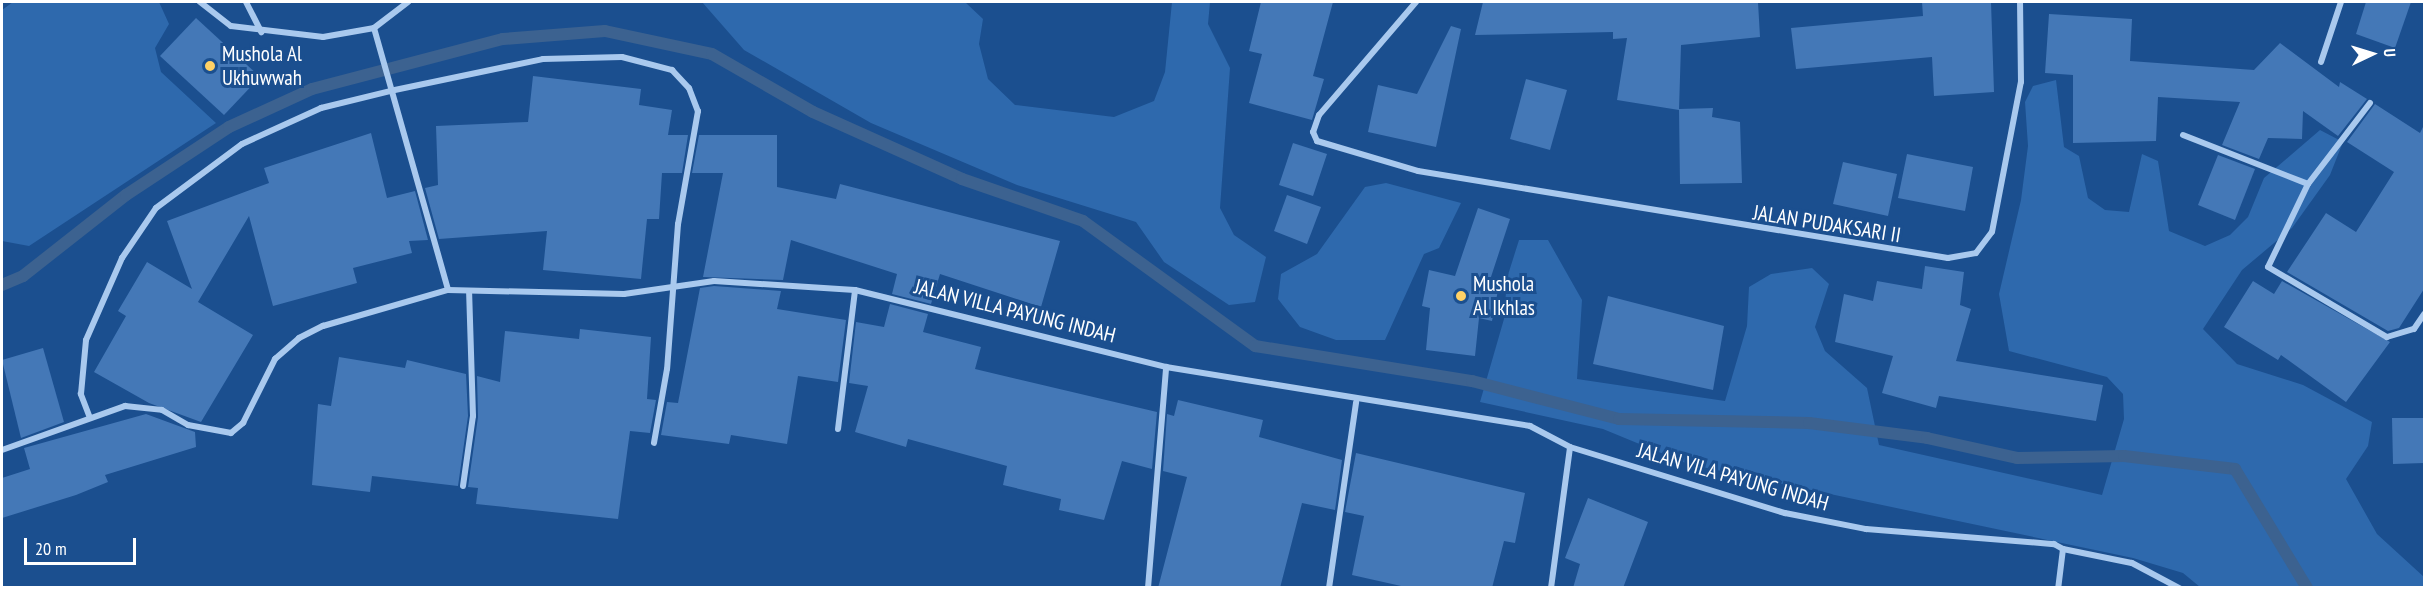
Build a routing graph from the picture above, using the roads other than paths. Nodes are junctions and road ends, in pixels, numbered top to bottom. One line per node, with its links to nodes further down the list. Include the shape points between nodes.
1 (200, 2): 8 (street, via 231,26)
2 (246, 2): 8 (street)
3 (408, 2): 7 (street)
4 (1416, 2): 5 (street, JALAN PUDAKSARI II, via 1360,62 1319,115 1313,132 1317,141 1418,171 1948,258 1976,253 1992,232 2021,82)
5 (2020, 2)
6 (2341, 2): 9 (street)
7 (374, 28): 8 (street, via 323,37); 10 (street)
8 (261, 32)
9 (2321, 62)
10 (390, 91): 14 (street, via 543,59 622,57 672,70 689,88 699,111 678,224); 15 (street); 21 (street, via 321,108 260,135 156,208 122,258 86,340 81,394)
11 (2370, 103): 13 (street)
12 (2183, 135): 13 (street)
13 (2308, 184): 18 (street, via 2268,267 2387,337 2414,329)
14 (674, 285): 16 (street, JALAN VILLA PAYUNG INDAH, via 714,281); 17 (street, JALAN VILLA PAYUNG INDAH, via 624,294); 23 (street)
15 (448, 290): 17 (street, JALAN VILLA PAYUNG INDAH); 21 (street, JALAN VILLA PAYUNG INDAH, via 324,326 299,338 274,359 243,423 231,433 188,425 148,407 125,406)
16 (855, 290): 19 (street, JALAN VILLA PAYUNG INDAH); 22 (street)
17 (469, 291): 26 (street, via 473,416)
18 (2424, 314)
19 (1166, 367): 20 (street, JALAN VILLA PAYUNG INDAH); 28 (street)
20 (1356, 402): 24 (street, JALAN VILLA PAYUNG INDAH, via 1530,426); 29 (street)
21 (90, 418): 25 (street, JALAN VILLA PAYUNG INDAH)
22 (838, 429)
23 (654, 443)
24 (1569, 447): 27 (street, JALAN VILA PAYUNG INDAH, via 1785,513 1866,529 2042,542); 30 (street)
25 (2, 450)
26 (464, 486)
27 (2063, 549): 31 (street); 32 (street, JALAN VILA PAYUNG INDAH, via 2132,563)
28 (1148, 588)
29 (1329, 588)
30 (1551, 588)
31 (2058, 588)
32 (2179, 588)

